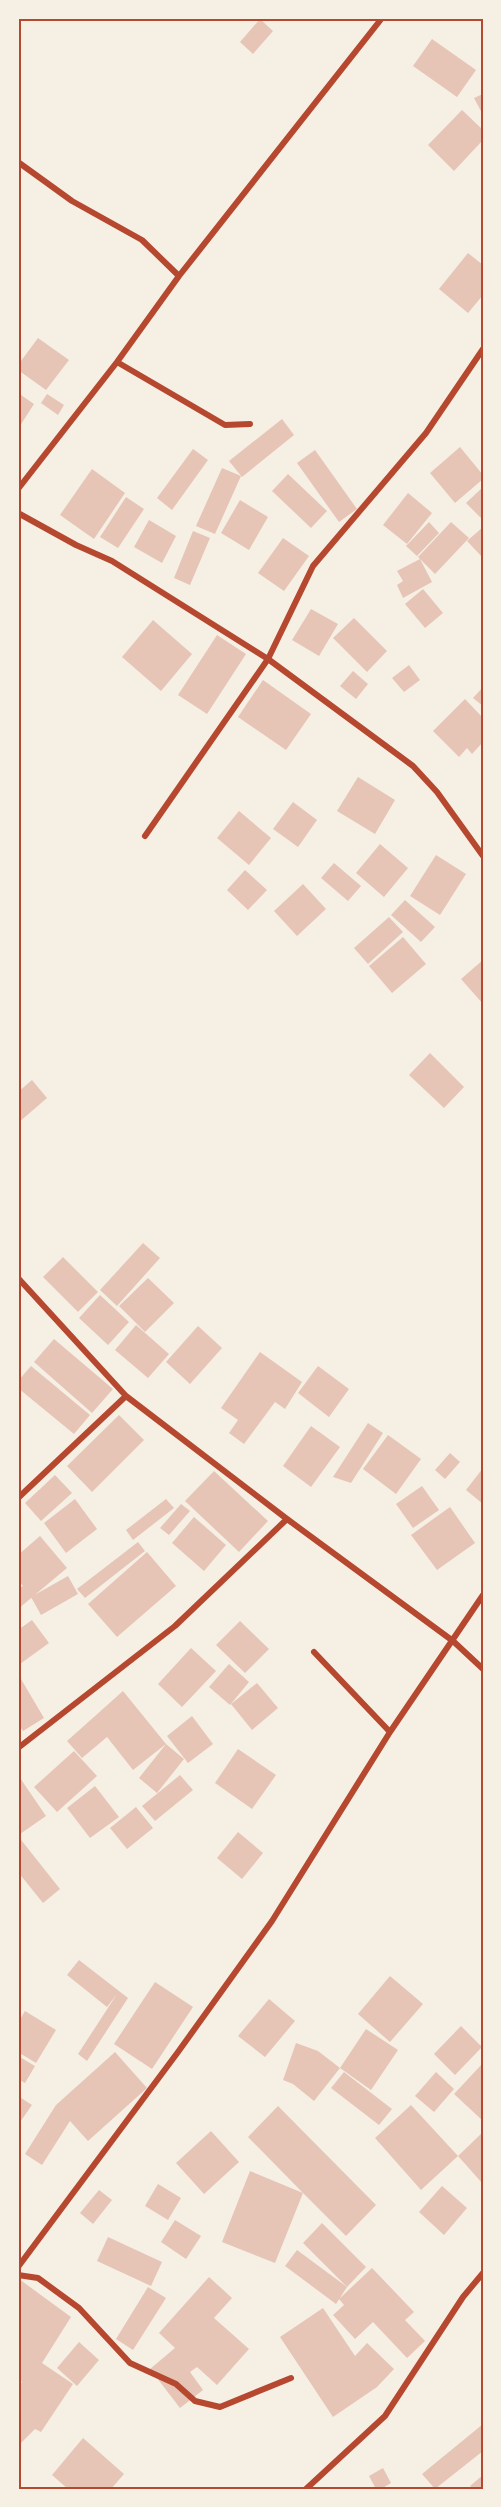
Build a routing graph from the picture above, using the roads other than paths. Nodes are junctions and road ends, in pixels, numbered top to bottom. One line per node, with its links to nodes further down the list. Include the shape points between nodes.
1 (382, 18): 3 (street)
2 (18, 162): 3 (street, via 72,201 142,240)
3 (179, 276): 5 (street)
4 (483, 349): 9 (street, via 426,433 313,566)
5 (117, 362): 6 (street, via 225,425); 7 (street)
6 (250, 424)
7 (18, 489)
8 (18, 513): 9 (street, via 112,561)
9 (268, 659): 10 (street); 11 (street, via 413,766)
10 (145, 836)
11 (483, 856)
12 (18, 1278): 13 (street)
13 (126, 1396): 14 (street); 15 (street)
14 (18, 1498)
15 (287, 1519): 17 (street); 21 (street, via 175,1626)
16 (483, 1594): 17 (street)
17 (453, 1641): 19 (street); 20 (street)
18 (314, 1652): 20 (street)
19 (483, 1669)
20 (390, 1732): 22 (street, via 272,1921)
21 (18, 1748)
22 (18, 2267)
23 (483, 2273): 26 (street, via 385,2416)
24 (18, 2275): 25 (street, via 38,2278 79,2308 130,2362 176,2384 195,2401 220,2406)
25 (291, 2378)
26 (306, 2489)

